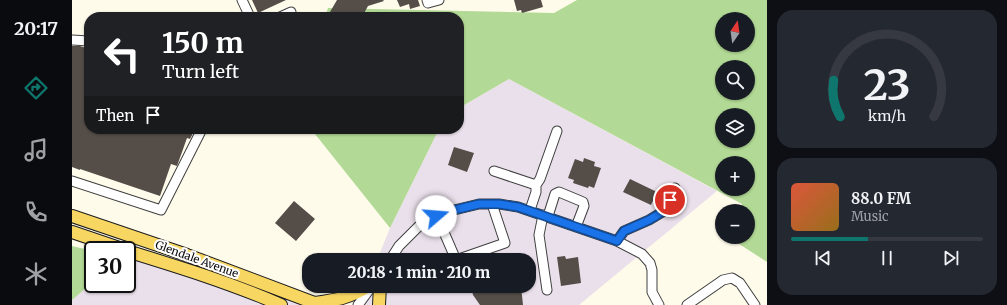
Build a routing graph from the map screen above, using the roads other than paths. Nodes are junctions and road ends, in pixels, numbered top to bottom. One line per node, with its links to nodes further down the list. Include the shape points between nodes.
1 (242, 0): 4 (street)
2 (428, 0): 3 (street, via 428,3)
3 (439, 0)
4 (248, 12)
5 (72, 40): 6 (street)
6 (84, 41)
7 (557, 131): 11 (street)
8 (199, 134): 10 (street, via 161,210)
9 (494, 171): 11 (street)
10 (72, 181)
11 (536, 185): 14 (street)
12 (676, 188): 21 (street, via 664,211 624,231)
13 (492, 204): 14 (street); 16 (street, via 479,204); 16 (street, via 505,243 456,260)
14 (530, 210): 17 (street)
15 (72, 216): 28 (main road, Glendale Avenue, via 187,255)
16 (436, 216): 23 (street, via 419,226)
17 (546, 216): 18 (street); 18 (street, via 555,194 559,192 583,202 584,206); 24 (street, via 539,235)
18 (576, 227): 21 (street)
19 (72, 232): 20 (main road, Glendale Avenue)
20 (99, 241)
21 (617, 241): 32 (street, via 642,254 650,263 652,292)
22 (136, 253): 29 (main road, Glendale Avenue, via 249,291)
23 (394, 253)
24 (547, 290)
25 (358, 293): 28 (main road)
26 (367, 293): 30 (street)
27 (380, 293): 31 (main road)
28 (317, 304)
29 (280, 305)
30 (358, 305)
31 (379, 305)
32 (659, 305)
33 (687, 305): 34 (street, via 724,280 732,278 740,283)
34 (755, 305)

